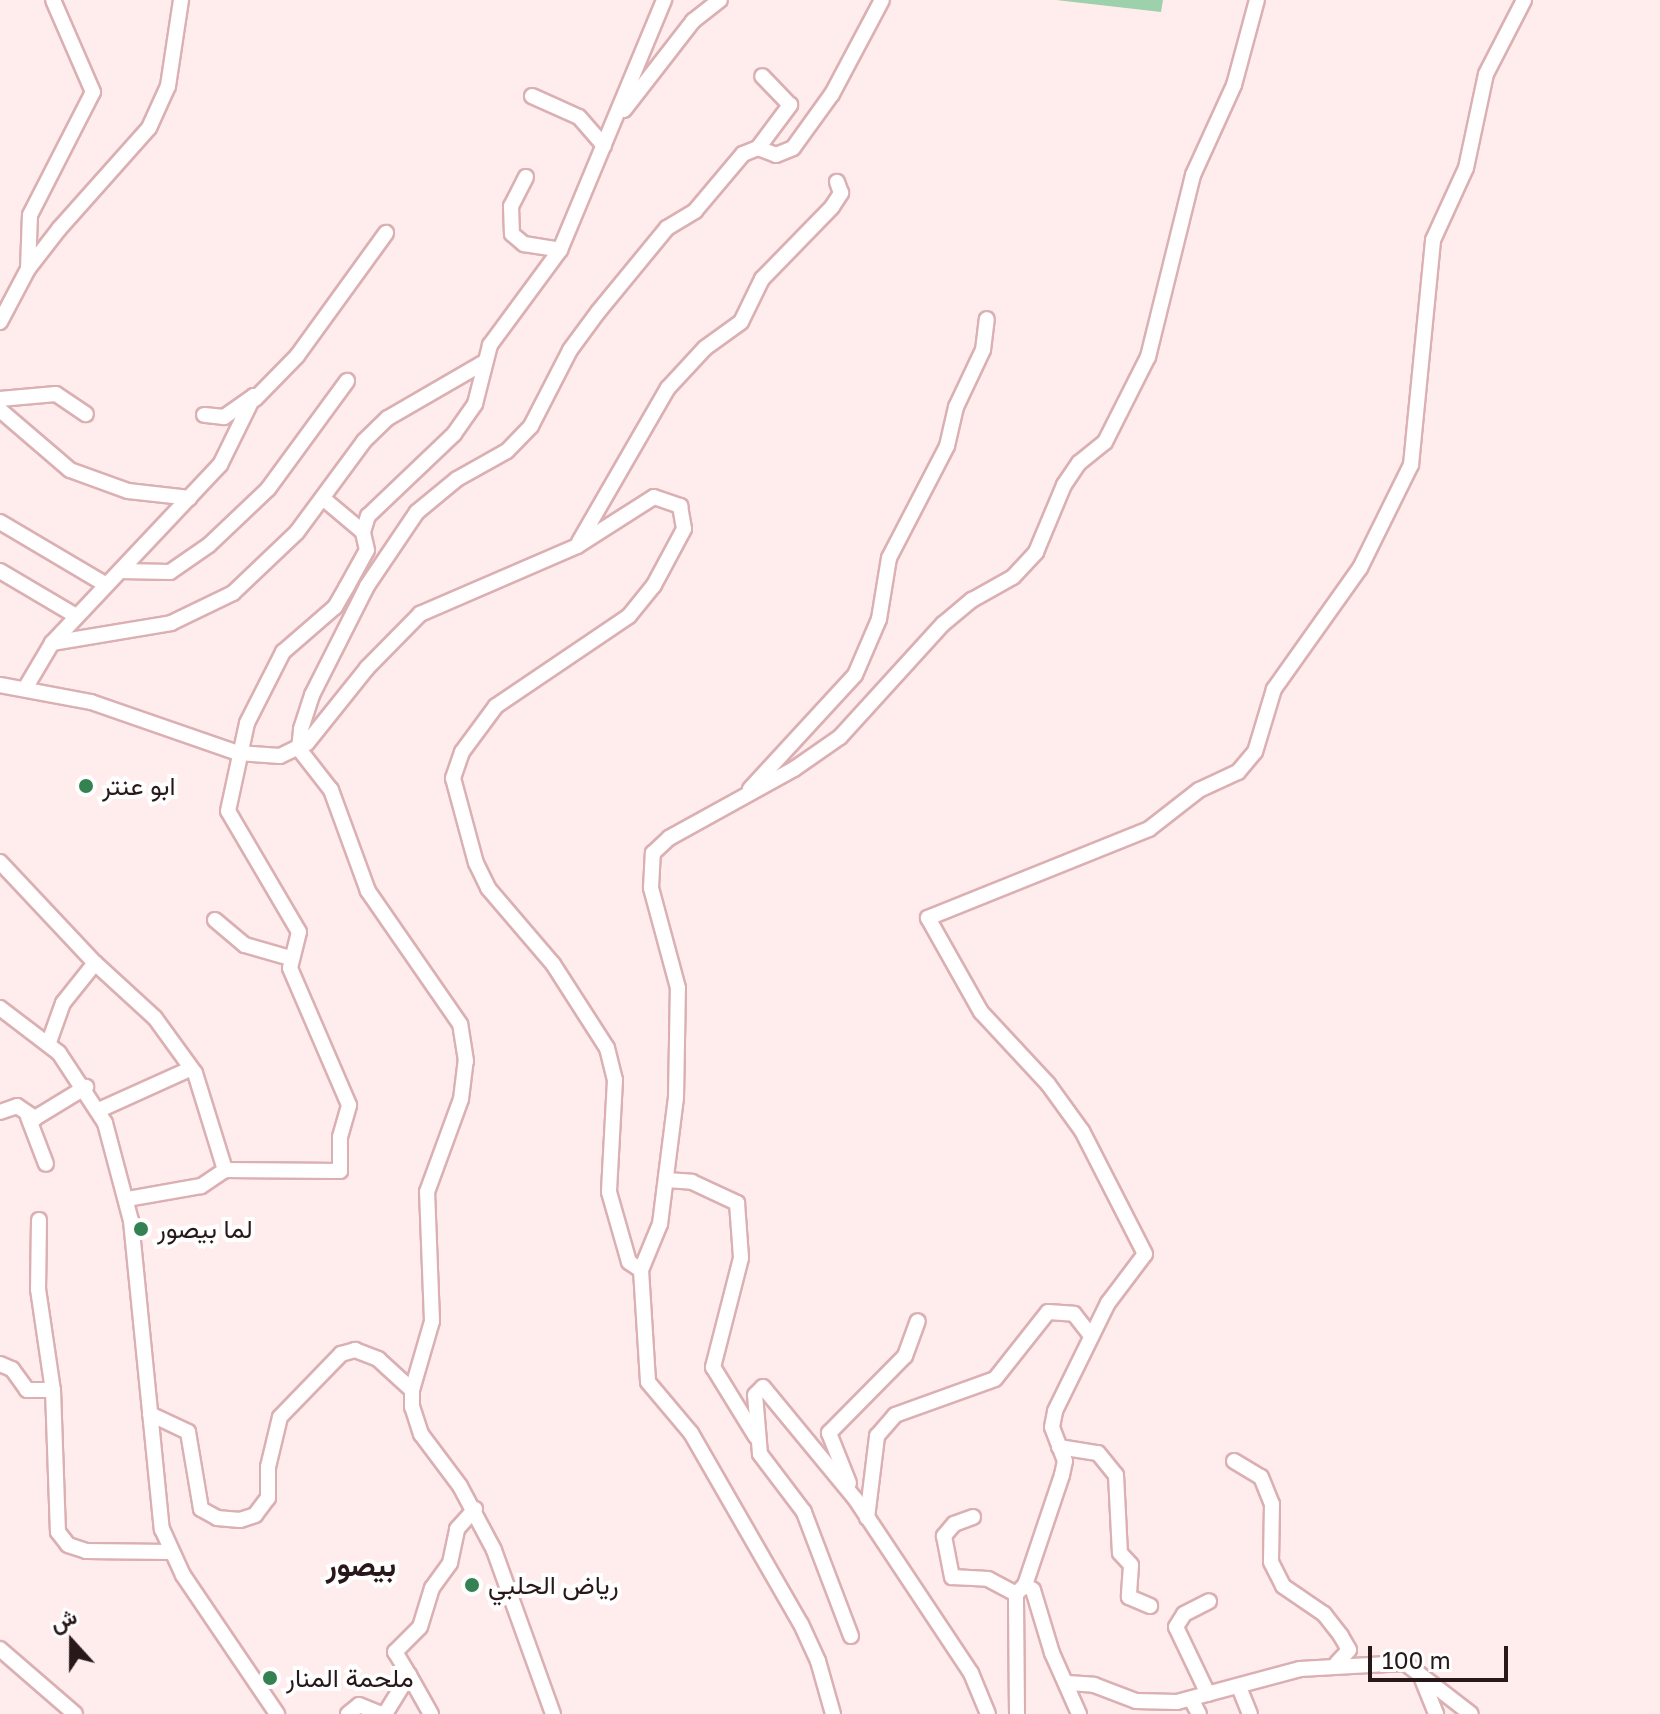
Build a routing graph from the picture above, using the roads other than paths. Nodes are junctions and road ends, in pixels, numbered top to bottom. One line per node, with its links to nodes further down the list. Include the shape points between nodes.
1 (53, 0): 17 (street, via 93,92 30,215)
2 (181, 0): 17 (street, via 168,86 149,128)
3 (664, 0): 10 (street)
4 (720, 0): 10 (street, via 693,21)
5 (882, 0): 12 (street, via 811,128 784,153)
6 (1257, 0): 41 (street, via 1234,85 1193,175 1148,357 1105,442 1079,463 1064,485 1036,552 1013,577 951,617 840,737)
7 (1524, 0): 60 (street, via 1486,74 1466,168 1433,240 1411,465 1360,568 1274,689 1262,738 1247,764 1135,836 928,918 981,1012 1048,1084 1082,1131 1145,1254)
8 (762, 76): 12 (street, via 790,102)
9 (532, 96): 11 (street, via 579,117)
10 (618, 116): 11 (street)
11 (604, 146): 16 (street)
12 (758, 148): 39 (street, via 743,154 695,211 667,228 598,312 570,350 531,426 507,451 426,503 398,537 312,695)
13 (526, 177): 16 (street, via 511,206 512,234 524,244)
14 (837, 182): 31 (street, via 841,193 832,207 762,279 741,322 705,348 668,388)
15 (386, 233): 23 (street, via 297,356)
16 (560, 250): 20 (street, via 490,345)
17 (28, 269): 19 (street)
18 (987, 319): 41 (street, via 983,350 956,407 947,446 889,558 879,619 855,675)
19 (0, 322)
20 (483, 363): 28 (street, via 388,418 364,441); 30 (street, via 467,417 381,500)
21 (347, 381): 33 (street, via 268,489 209,545 170,572)
22 (0, 399): 25 (street, via 56,394)
23 (255, 399): 26 (street, via 249,396 224,417); 27 (street, via 220,465)
24 (0, 410): 27 (street, via 70,470 128,491)
25 (86, 414)
26 (204, 415)
27 (190, 498): 33 (street)
28 (325, 500): 30 (street); 36 (street, via 233,593 198,613 171,623)
29 (0, 522): 34 (street)
30 (363, 532): 40 (street, via 364,557 335,607 291,642 275,664)
31 (577, 546): 39 (street, via 420,614); 58 (street, via 654,497 672,500 685,517 684,529 654,585 629,616 496,706 462,752 453,778 488,888 553,964 607,1048 615,1080 609,1192 629,1262)
32 (0, 571): 35 (street)
33 (121, 571): 34 (street)
34 (105, 584): 35 (street)
35 (76, 616): 36 (street)
36 (52, 643): 38 (street)
37 (0, 685): 38 (street)
38 (26, 687): 40 (street, via 91,702)
39 (299, 749): 40 (street, via 268,757); 63 (street, via 331,790 368,891 450,1006 464,1042 461,1099 427,1192 432,1321)
40 (238, 753): 44 (street, via 228,811 299,932)
41 (747, 793): 55 (street, via 669,838 653,853 649,868 678,988 674,1144)
42 (0, 862): 45 (street)
43 (215, 920): 44 (street, via 245,945)
44 (290, 958): 54 (street, via 348,1094 348,1120 339,1139 340,1171)
45 (95, 963): 47 (street, via 65,999); 48 (street, via 155,1018)
46 (0, 1008): 47 (street)
47 (49, 1042): 49 (street)
48 (190, 1069): 50 (street); 54 (street, via 206,1100)
49 (86, 1087): 50 (street); 52 (street)
50 (99, 1110): 56 (street)
51 (0, 1112): 52 (street, via 18,1106)
52 (28, 1117): 53 (street)
53 (46, 1164)
54 (225, 1170): 56 (street, via 201,1186)
55 (666, 1180): 58 (street, via 655,1239); 65 (street, via 692,1182 737,1203 741,1258 713,1367)
56 (128, 1199): 64 (street)
57 (39, 1220): 62 (street, via 38,1295)
58 (641, 1270): 91 (street, via 648,1382 691,1433 801,1624)
59 (918, 1321): 68 (street, via 905,1356 829,1433)
60 (1091, 1336): 66 (street, via 1055,1411 1052,1427); 71 (street, via 1074,1314 1048,1312 995,1379 895,1415 877,1436)
61 (0, 1364): 62 (street, via 12,1369 27,1390)
62 (53, 1390): 72 (street, via 55,1523 61,1539 86,1551)
63 (412, 1390): 64 (street, via 378,1359 355,1350 341,1354 280,1417 268,1467 268,1498 255,1515 240,1520 217,1518 201,1509 188,1432); 69 (street, via 421,1434)
64 (150, 1414): 72 (street, via 159,1516)
65 (757, 1438): 68 (street, via 755,1395 763,1387); 76 (street, via 764,1460 804,1512)
66 (1059, 1447): 73 (street, via 1062,1475); 75 (street, via 1098,1453 1116,1475 1120,1553 1131,1565 1129,1597)
67 (1234, 1461): 78 (street, via 1261,1477 1272,1504 1271,1562 1283,1586 1324,1614 1341,1636 1349,1650)
68 (856, 1500): 71 (street)
69 (475, 1509): 80 (street, via 457,1529 450,1563 432,1588 420,1627 395,1652); 90 (street, via 531,1644)
70 (973, 1517): 73 (street, via 954,1524 944,1536 952,1577 988,1579)
71 (867, 1518): 92 (street, via 971,1673)
72 (171, 1552): 86 (street)
73 (1020, 1590): 81 (street, via 1033,1590 1052,1653); 93 (street)
74 (1209, 1601): 83 (street, via 1184,1614 1176,1627)
75 (1150, 1606)
76 (851, 1636)
77 (0, 1649): 85 (street)
78 (1337, 1663): 79 (street, via 1405,1663); 82 (street)
79 (1419, 1671): 97 (street); 98 (street)
80 (409, 1675): 88 (street); 89 (street)
81 (1068, 1683): 84 (street, via 1094,1685 1136,1701); 94 (street)
82 (1239, 1687): 83 (street); 96 (street)
83 (1208, 1694): 84 (street)
84 (1191, 1699): 95 (street)
85 (75, 1714)
86 (277, 1714)
87 (348, 1714): 88 (street, via 356,1705)
88 (383, 1714)
89 (431, 1714)
90 (553, 1714)
91 (833, 1714)
92 (988, 1714)
93 (1017, 1714)
94 (1079, 1714)
95 (1199, 1714)
96 (1250, 1714)
97 (1436, 1714)
98 (1470, 1714)

